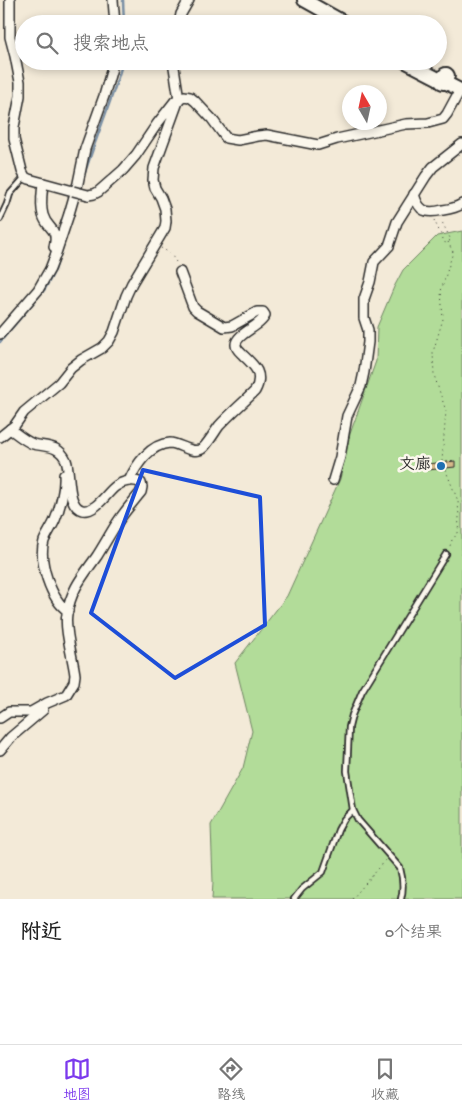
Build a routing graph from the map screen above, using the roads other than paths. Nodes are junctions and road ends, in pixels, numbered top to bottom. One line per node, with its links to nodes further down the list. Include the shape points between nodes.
1 (10, 0): 10 (street, via 10,37)
2 (113, 0): 6 (street)
3 (189, 0): 7 (street)
4 (293, 0): 8 (main road)
5 (304, 0): 9 (main road)
6 (115, 15)
7 (181, 15)
8 (319, 15)
9 (331, 15)
10 (15, 56)
11 (18, 70): 20 (street, via 20,96 14,139)
12 (111, 70): 27 (street, via 50,270 38,290)
13 (174, 70): 18 (street)
14 (425, 70): 16 (main road)
15 (431, 70): 16 (main road)
16 (444, 78): 17 (main road)
17 (461, 89): 18 (street, via 443,119 406,124 318,146 267,135 238,140 226,138 195,101 184,96)
18 (179, 99): 21 (street, bridge, via 123,170 98,192 88,195); 28 (street, via 154,168 155,188 165,209 165,228 132,283 114,332 102,348 71,368)
19 (462, 144): 22 (street, via 433,168)
20 (25, 177): 21 (street); 24 (lane, via 10,194)
21 (43, 184): 26 (street, via 41,207 56,238 35,287)
22 (414, 194): 23 (street, via 419,207 426,212); 31 (street, via 397,222 389,246 374,262 364,299 368,330 364,372 348,416)
23 (462, 204)
24 (0, 219)
25 (180, 272): 32 (street, via 193,307 224,327 257,312 265,315 236,343 238,350 258,371 257,388 202,448 194,450 170,443 156,448 147,454)
26 (0, 327)
27 (0, 334)
28 (10, 429): 29 (street); 30 (street, via 33,444 53,447)
29 (0, 437)
30 (66, 460): 32 (street, via 73,501 83,510 94,507 116,485); 34 (street, via 64,486 43,552 52,591)
31 (333, 480)
32 (129, 481): 34 (street, via 142,483 141,492 84,573)
33 (446, 554): 38 (lane, via 362,691 352,714 347,771)
34 (68, 611): 35 (street, via 74,682 66,695)
35 (57, 698): 36 (street, via 31,712 9,712); 37 (street)
36 (0, 718)
37 (0, 750)
38 (353, 810): 39 (lane, via 338,830 323,872); 40 (lane, via 400,868)
39 (294, 899)
40 (401, 899)

